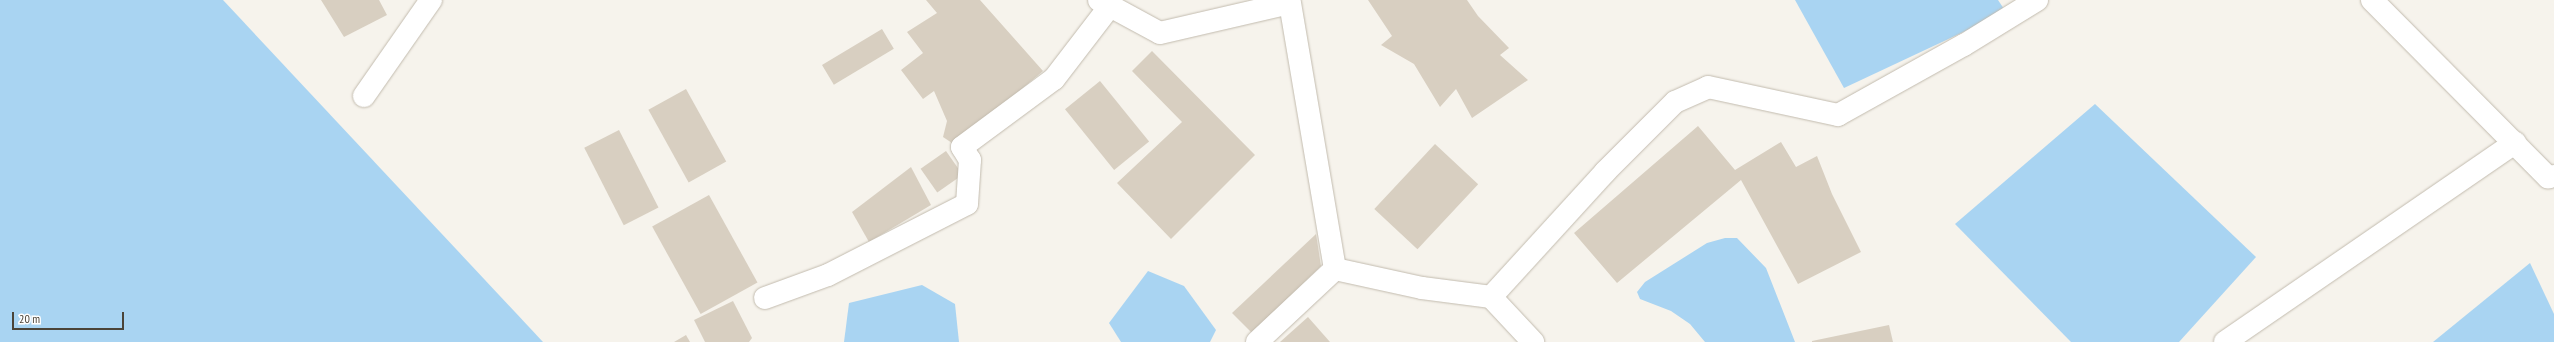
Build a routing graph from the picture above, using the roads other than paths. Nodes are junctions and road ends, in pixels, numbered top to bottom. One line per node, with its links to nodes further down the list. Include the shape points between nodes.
1 (431, 0): 5 (street)
2 (2372, 0): 6 (street)
3 (1105, 3): 8 (street, via 1160,33 1290,3); 10 (street, via 1054,79 962,147 970,160 967,204 828,275)
4 (2023, 4): 9 (street, via 1838,115 1708,87 1675,102 1606,172)
5 (364, 96)
6 (2515, 143): 7 (street, via 2548,177); 13 (street)
7 (2554, 176)
8 (1335, 269): 9 (street, via 1422,288); 11 (street)
9 (1491, 297): 12 (street)
10 (765, 298)
11 (1257, 342)
12 (1533, 342)
13 (2225, 342)

